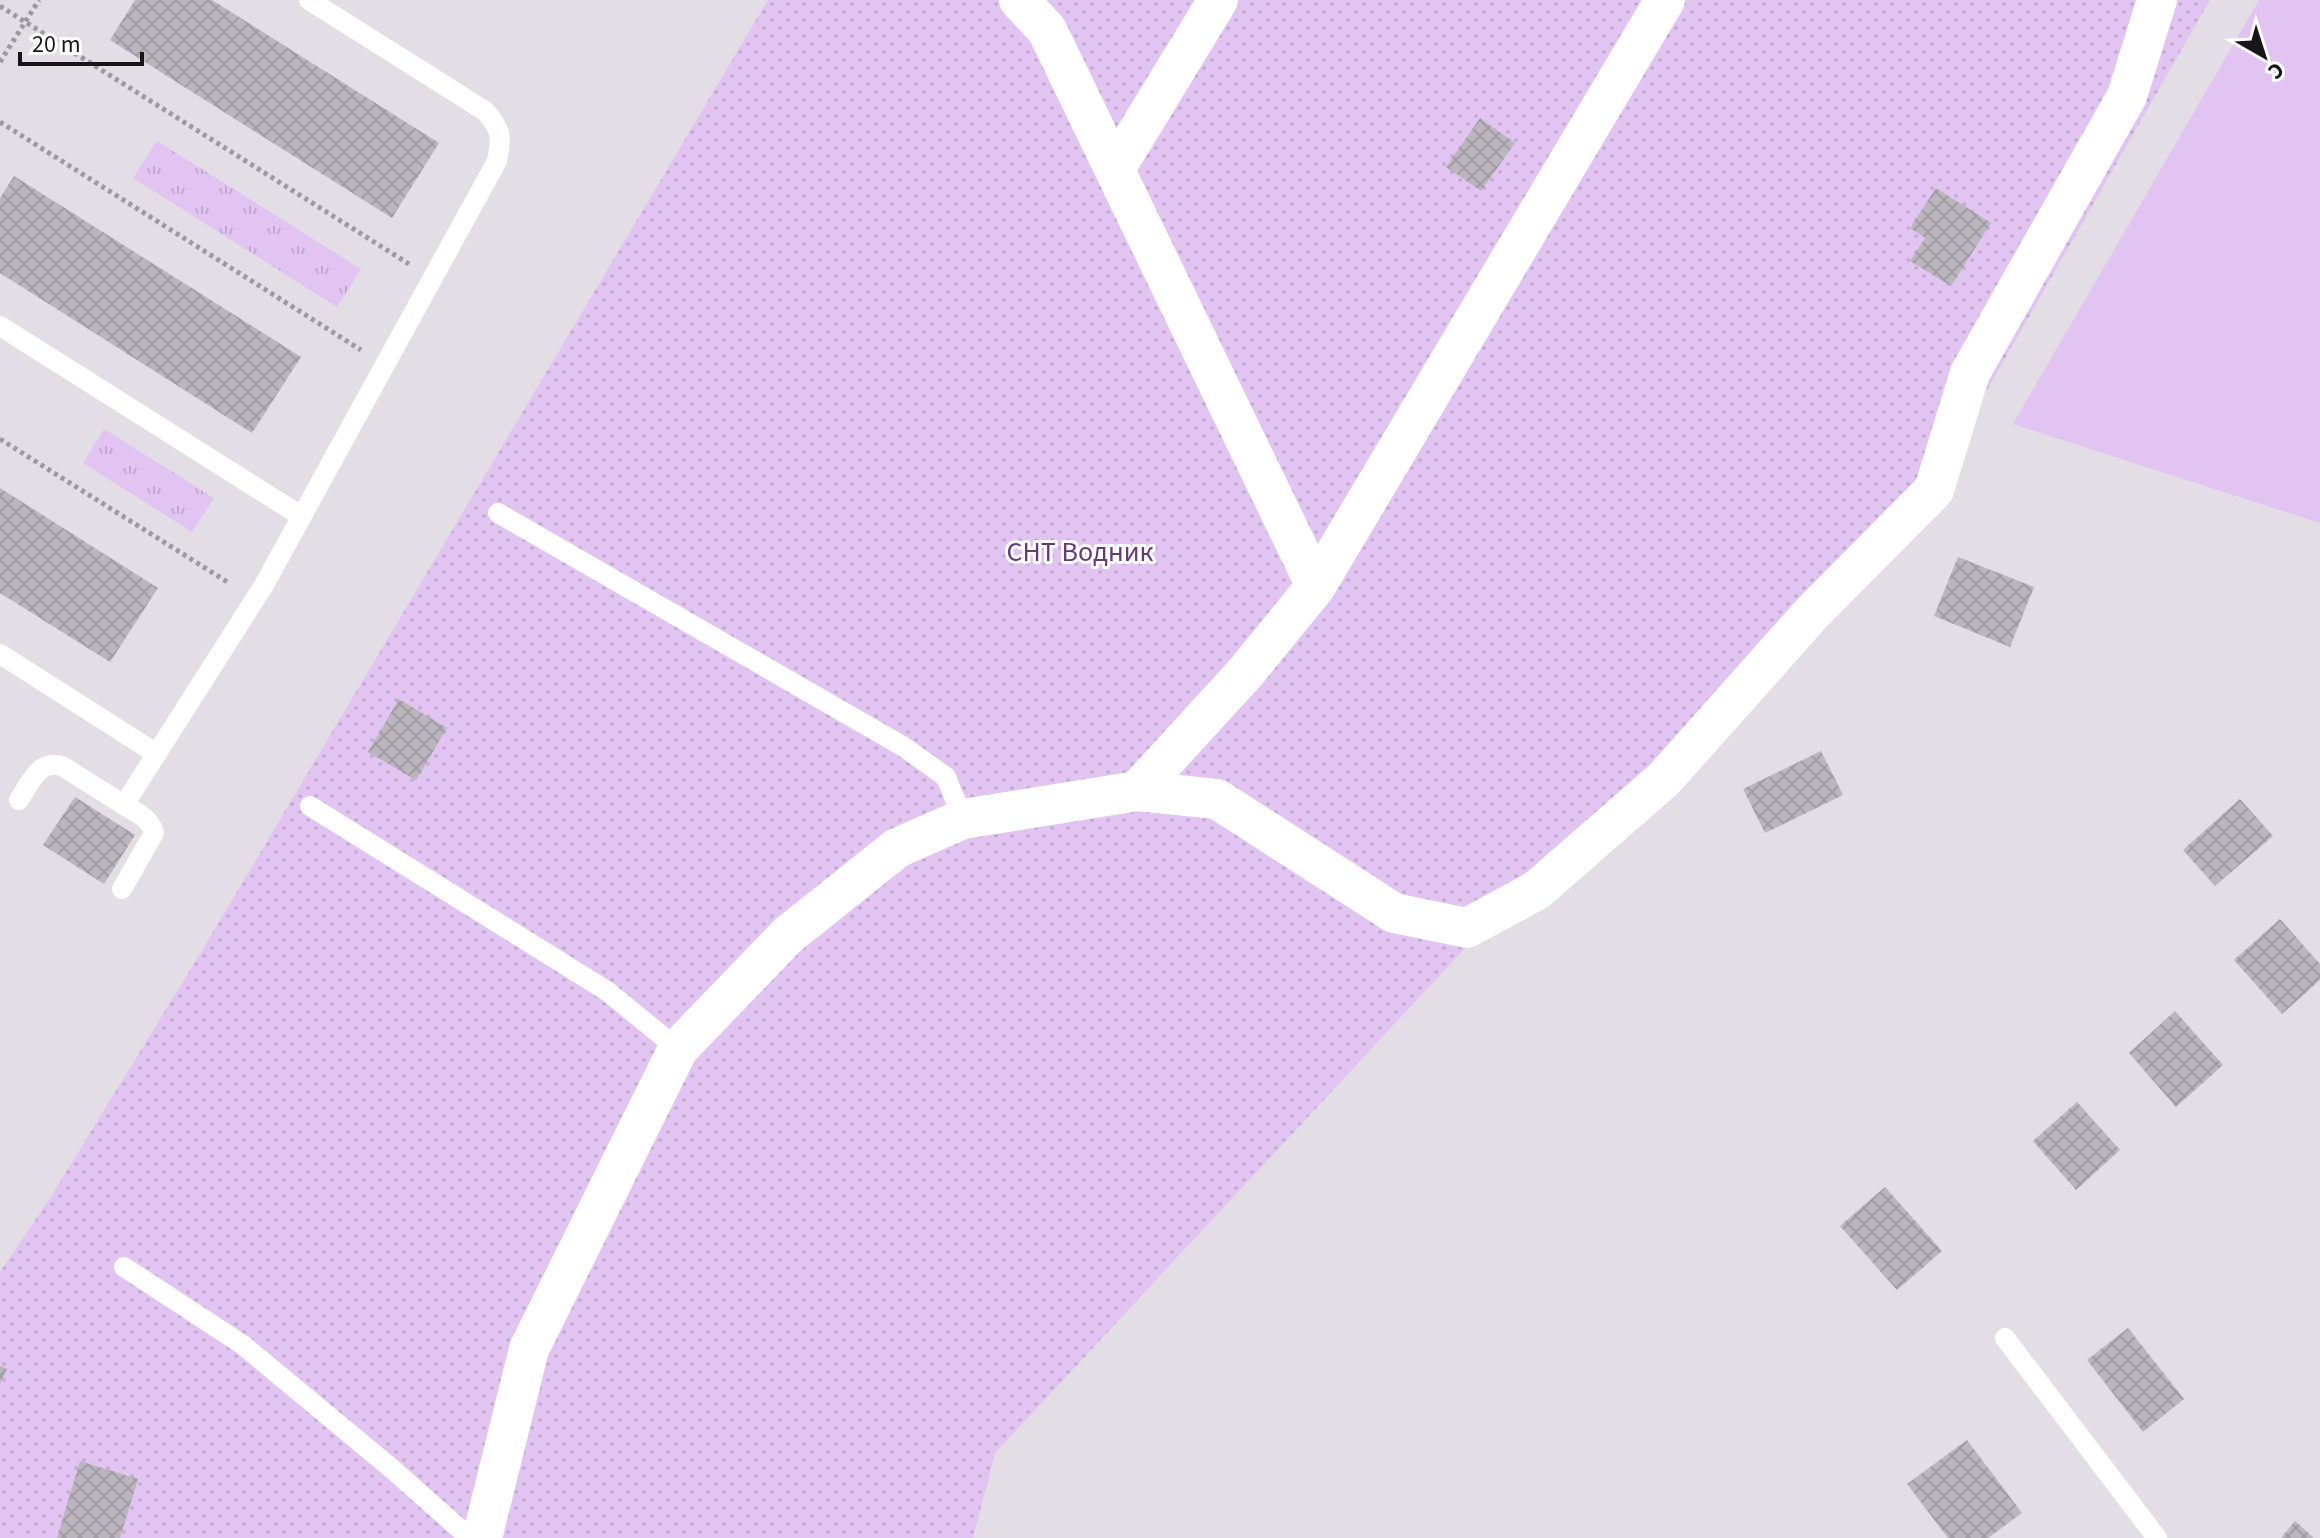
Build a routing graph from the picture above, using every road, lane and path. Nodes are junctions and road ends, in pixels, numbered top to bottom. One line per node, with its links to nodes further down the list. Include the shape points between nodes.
1 (39, 0): 8 (path)
2 (309, 0): 12 (lane, via 485,111 497,124 497,161)
3 (1019, 0): 11 (street, via 1047,30)
4 (1218, 0): 11 (street)
5 (1665, 0): 18 (street)
6 (2157, 0): 22 (street, via 2127,96 1970,373 1934,490 1812,613 1664,779 1537,890 1467,928 1394,913 1217,799)
7 (0, 6): 8 (path)
8 (25, 22): 9 (path); 12 (path)
9 (0, 62)
10 (0, 122): 14 (path)
11 (1115, 169): 18 (street)
12 (432, 279): 14 (lane)
13 (0, 326): 17 (lane)
14 (385, 365): 17 (lane)
15 (0, 439): 19 (path)
16 (498, 513): 26 (lane, via 904,747 946,777)
17 (301, 516): 19 (lane)
18 (1316, 586): 22 (street)
19 (255, 599): 21 (lane)
20 (0, 654): 21 (lane)
21 (157, 754): 24 (lane)
22 (1137, 791): 26 (street)
23 (19, 800): 24 (lane, via 43,766 54,764)
24 (124, 805): 27 (lane, via 147,819 154,833)
25 (310, 806): 28 (lane, via 607,991)
26 (963, 819): 28 (street, via 897,848 788,935)
27 (122, 889)
28 (678, 1049): 32 (street, via 529,1349)
29 (124, 1267): 31 (lane, via 243,1345)
30 (2005, 1338): 33 (lane)
31 (470, 1538)
32 (482, 1538)
33 (2157, 1538)

